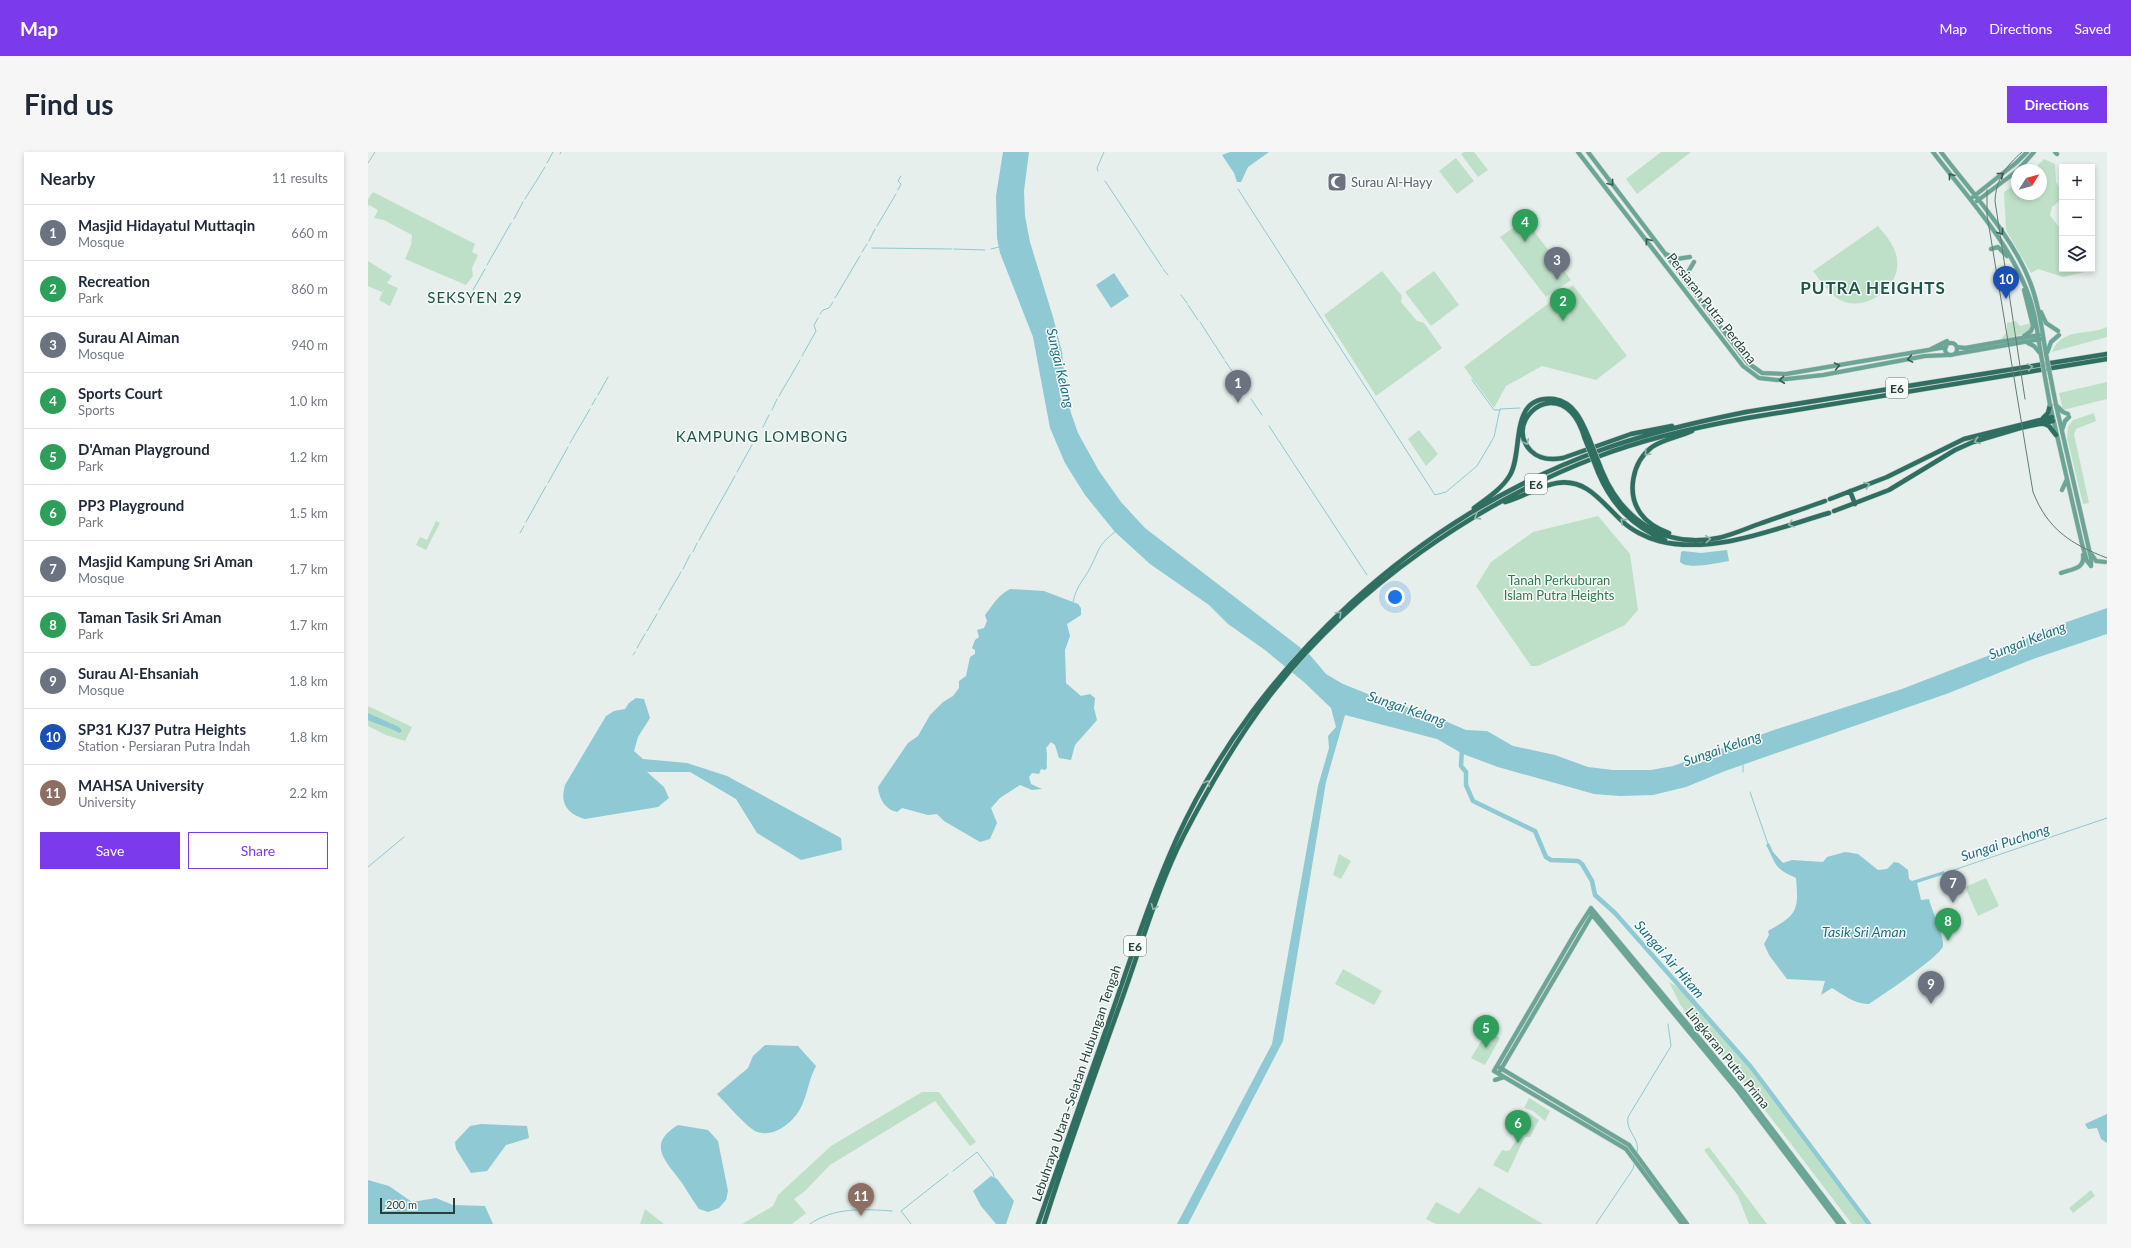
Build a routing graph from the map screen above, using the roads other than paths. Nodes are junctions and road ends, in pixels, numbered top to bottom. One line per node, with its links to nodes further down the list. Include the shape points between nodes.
1 (1578, 152): 21 (main road, Persiaran Putra Perdana, one-way to 1)
2 (1588, 152): 18 (main road, Persiaran Putra Perdana, one-way to 18)
3 (1933, 152): 13 (main road, one-way to 3)
4 (1941, 152): 9 (main road)
5 (2027, 152): 10 (main road, one-way to 5)
6 (2034, 152): 7 (main road)
7 (2023, 164)
8 (2011, 175): 11 (main road)
9 (1966, 186): 10 (main road, via 1973,190); 12 (main road)
10 (1983, 189): 12 (main road)
11 (1987, 194): 14 (main road); 16 (main road, via 1983,202)
12 (1974, 196): 13 (main road); 14 (main road)
13 (1970, 199): 15 (main road)
14 (1978, 201): 15 (main road); 16 (main road)
15 (1973, 204): 22 (main road)
16 (1986, 211): 27 (main road, one-way to 27, via 2016,254)
17 (1991, 249): 22 (main road, via 2000,247)
18 (1664, 253): 19 (main road, via 1676,259); 23 (main road, Persiaran Putra Perdana)
19 (1690, 257)
20 (1694, 262): 26 (main road, via 1688,272)
21 (1664, 263): 23 (main road); 25 (main road, Persiaran Putra Perdana)
22 (2014, 264): 24 (main road)
23 (1676, 272): 25 (main road); 26 (main road, Persiaran Putra Perdana)
24 (2023, 282): 28 (main road, via 2031,300); 29 (main road, via 2033,326 2029,333)
25 (1682, 288): 38 (main road, Persiaran Putra Perdana, one-way to 25, via 1925,356 1800,378 1764,380 1743,366)
26 (1690, 288): 34 (main road, Persiaran Putra Perdana, one-way to 34, via 1748,363 1762,373 1774,375 1802,372)
27 (2033, 290): 28 (main road); 36 (main road, via 2046,323 2058,333)
28 (2041, 337): 29 (main road); 31 (main road); 36 (main road); 39 (main road)
29 (2020, 338): 33 (main road, via 1965,348)
30 (1946, 341): 34 (main road)
31 (2028, 343): 35 (main road); 39 (main road)
32 (1946, 347): 33 (main road, via 1952,343); 34 (main road, Persiaran Putra Perdana); 38 (main road)
33 (1957, 347): 35 (main road)
34 (1927, 350)
35 (1955, 354): 38 (main road)
36 (2046, 354): 42 (main road, bridge)
37 (2107, 354): 45 (highway, Lebuhraya Utara–Selatan Hubungan Tengah / E6, one-way to 37)
38 (1948, 355)
39 (2041, 355): 41 (main road, bridge)
40 (2107, 359): 46 (highway, Lebuhraya Utara–Selatan Hubungan Tengah / E6)
41 (2050, 405): 43 (main road); 44 (highway)
42 (2056, 405): 43 (main road, bridge); 47 (main road, via 2068,416)
43 (2054, 417): 44 (highway); 47 (main road)
44 (2041, 421): 47 (highway); 53 (highway, one-way to 44, via 1887,477 1964,439); 57 (highway, one-way to 57, via 1955,450 1888,490)
45 (1687, 423): 48 (highway, one-way to 45, via 1572,412 1556,403 1537,406 1528,414 1523,425 1524,439 1531,451 1540,457 1553,459 1563,458 1636,432); 59 (highway, Lebuhraya Utara–Selatan Hubungan Tengah / E6, via 1582,457 1512,490)
46 (1707, 425): 58 (highway, Lebuhraya Utara–Selatan Hubungan Tengah / E6, via 1595,458); 60 (highway, one-way to 60, via 1652,448 1640,461 1634,476 1634,496 1641,514 1656,527)
47 (2059, 435): 50 (main road); 51 (main road)
48 (1587, 438): 49 (highway, bridge); 59 (highway, via 1580,417 1567,404 1552,399 1535,403 1526,410 1521,419 1516,458 1510,476)
49 (1600, 472): 60 (highway, via 1615,498 1638,521 1658,532); 62 (highway, via 1612,500 1627,517 1644,530)
50 (2067, 478): 52 (main road); 52 (main road)
51 (2073, 483): 52 (main road); 54 (main road)
52 (2066, 490): 54 (main road); 63 (main road, via 2072,500)
53 (1850, 491): 55 (highway); 57 (highway)
54 (2076, 494): 61 (main road)
55 (1830, 499)
56 (1825, 501): 60 (highway, one-way to 56, via 1719,538)
57 (1855, 504): 62 (highway, one-way to 62, via 1728,542 1702,545)
58 (1494, 506): 62 (highway, one-way to 58, via 1659,541 1630,527 1589,489 1574,483 1551,484); 66 (highway, Lebuhraya Utara–Selatan Hubungan Tengah / E6, one-way to 66, via 1412,559)
59 (1460, 519): 66 (highway, Lebuhraya Utara–Selatan Hubungan Tengah / E6, one-way to 59, via 1365,590)
60 (1685, 539)
61 (2087, 541): 63 (main road, via 2091,566); 64 (main road, via 2094,560)
62 (1671, 542)
63 (2082, 544): 65 (main road, via 2082,565)
64 (2105, 562)
65 (2061, 573)
66 (1315, 640): 67 (highway, Lebuhraya Utara–Selatan Hubungan Tengah / E6)
67 (1273, 688): 75 (highway, Lebuhraya Utara–Selatan Hubungan Tengah / E6, one-way to 67, via 1146,914 1178,836 1214,769); 76 (highway, Lebuhraya Utara–Selatan Hubungan Tengah / E6, one-way to 76, via 1218,772 1182,838 1149,920)
68 (1592, 911): 69 (main road); 70 (main road); 79 (main road, Lingkaran Putra Prima, via 1738,1091); 80 (main road, Lingkaran Putra Prima, via 1744,1092)
69 (1505, 1062): 70 (main road); 71 (main road)
70 (1499, 1068): 71 (main road); 72 (main road, via 1494,1071)
71 (1508, 1073): 74 (main road, via 1624,1142)
72 (1505, 1077): 73 (main road); 74 (main road)
73 (1495, 1080)
74 (1634, 1154): 77 (main road); 78 (main road, via 1643,1162)
75 (1038, 1224)
76 (1044, 1224)
77 (1682, 1224)
78 (1687, 1224)
79 (1839, 1224)
80 (1844, 1224)

